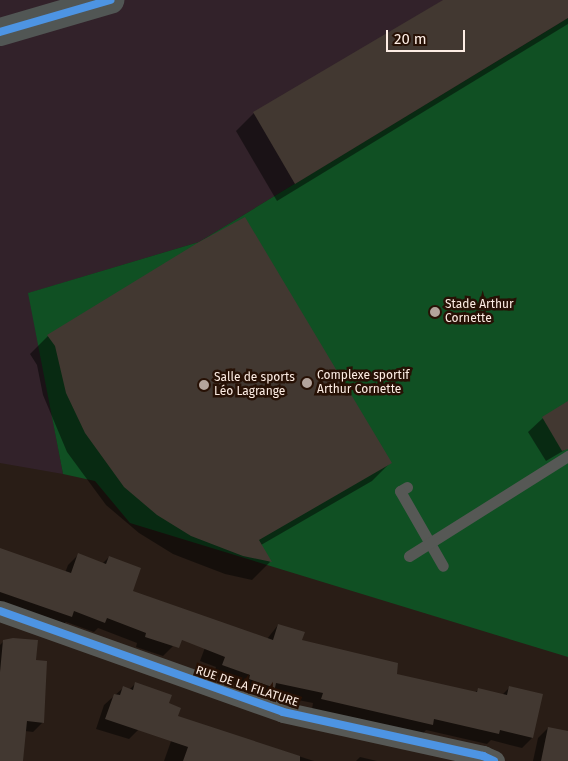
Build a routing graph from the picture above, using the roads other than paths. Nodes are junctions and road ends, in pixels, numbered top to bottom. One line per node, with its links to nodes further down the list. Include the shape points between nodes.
1 (110, 0): 2 (main road)
2 (0, 32)
3 (568, 456): 5 (lane)
4 (407, 487): 5 (lane, via 400,492)
5 (429, 542): 6 (lane); 7 (lane)
6 (409, 556)
7 (443, 566)
8 (0, 611): 9 (street, RUE DE LA FILATURE, via 283,712)
9 (494, 761)

